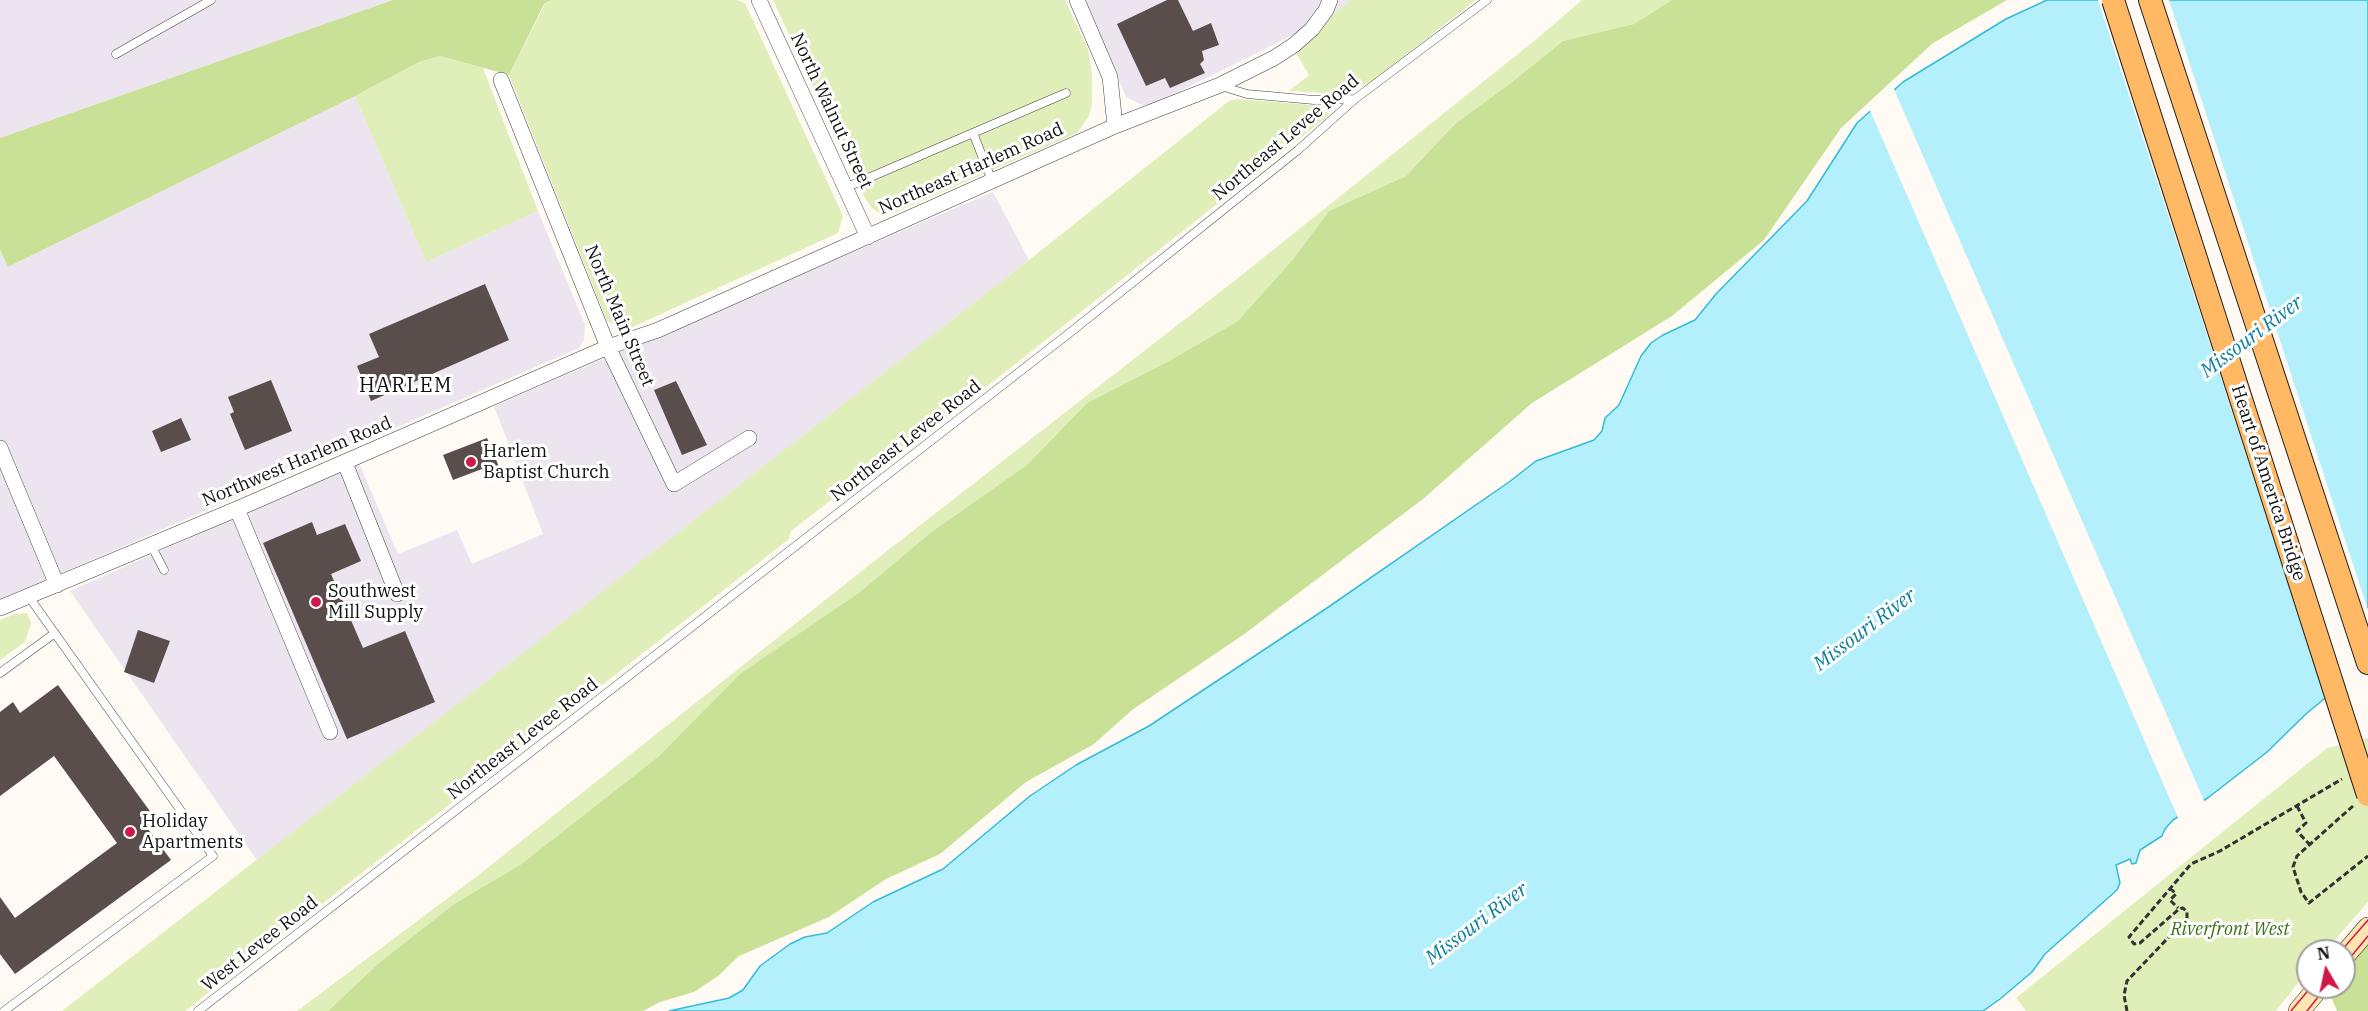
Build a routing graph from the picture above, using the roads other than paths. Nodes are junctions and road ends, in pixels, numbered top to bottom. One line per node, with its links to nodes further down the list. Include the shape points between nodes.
1 (210, 0): 8 (lane)
2 (759, 0): 16 (street, North Walnut Street)
3 (1077, 0): 13 (street, via 1110,77)
4 (1330, 0): 10 (street, Northeast Harlem Road, via 1312,29 1294,45)
5 (1487, 0): 12 (lane, Northeast Levee Road)
6 (2113, 0): 33 (main road, Heart of America Bridge, bridge)
7 (2150, 0): 30 (main road)
8 (116, 54)
9 (501, 80): 18 (street, North Main Street)
10 (1220, 85): 12 (lane, via 1247,94); 13 (street, Northeast Harlem Road)
11 (1066, 93): 14 (lane)
12 (1355, 99): 34 (lane, Northeast Levee Road, via 1298,150 1072,331)
13 (1115, 126): 15 (street, Northeast Harlem Road)
14 (973, 133): 15 (lane); 16 (lane)
15 (992, 181): 17 (street, Northeast Harlem Road)
16 (845, 188): 17 (street, North Walnut Street)
17 (868, 237): 18 (street, Northeast Harlem Road, via 658,330)
18 (608, 347): 19 (street, North Main Street, via 674,484); 21 (street, Northwest Harlem Road)
19 (749, 438)
20 (0, 448): 25 (street)
21 (345, 463): 22 (street, Northwest Harlem Road); 26 (street)
22 (237, 509): 23 (street, Northwest Harlem Road); 32 (street)
23 (152, 545): 24 (lane); 25 (street, Northwest Harlem Road)
24 (164, 570)
25 (57, 585): 27 (street, Northwest Harlem Road)
26 (397, 594)
27 (29, 597): 28 (street, Northwest Harlem Road); 29 (lane)
28 (0, 608)
29 (56, 633): 31 (lane); 38 (lane, via 213,856)
30 (2368, 663)
31 (0, 673)
32 (330, 732)
33 (2363, 798)
34 (340, 901): 39 (lane, West Levee Road)
35 (2368, 928): 36 (main road)
36 (2356, 942)
37 (2309, 999): 40 (main road)
38 (4, 1011)
39 (198, 1011)
40 (2299, 1011)

